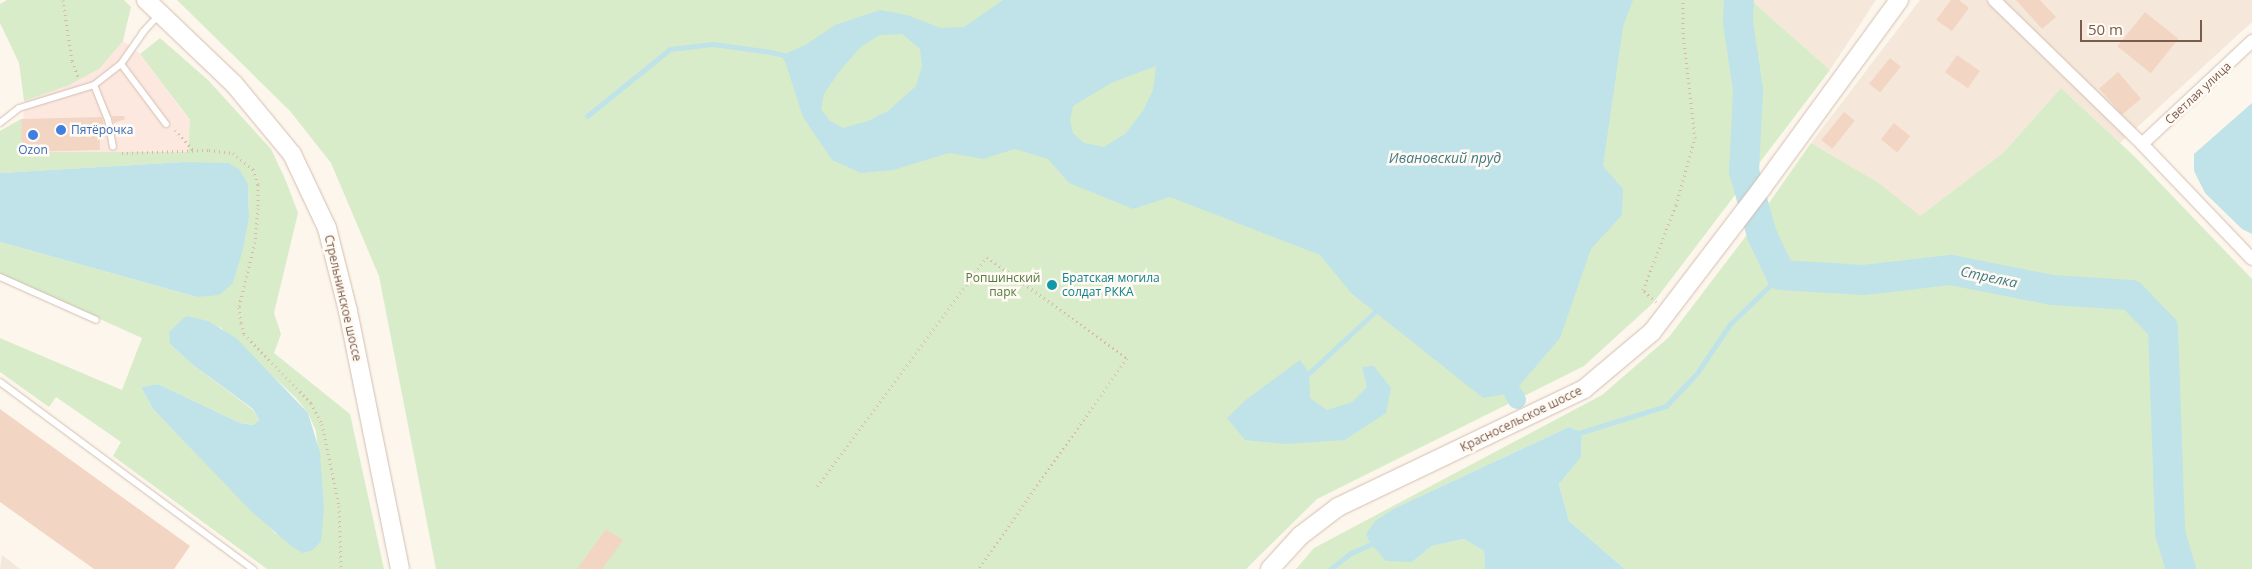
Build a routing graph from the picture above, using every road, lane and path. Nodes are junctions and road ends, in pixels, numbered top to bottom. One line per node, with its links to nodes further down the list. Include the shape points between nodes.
1 (63, 0): 9 (path, via 76,77)
2 (146, 0): 6 (main road, Стрельнинское шоссе)
3 (1683, 0): 17 (path, via 1683,33 1694,138 1676,205 1644,290)
4 (1899, 0): 25 (main road, Красносельское шоссе, via 1652,332 1584,389 1338,507 1300,536)
5 (1994, 0): 12 (street)
6 (160, 14): 8 (lane, via 142,32); 23 (main road, Стрельнинское шоссе, via 234,84 292,154 327,228 348,311)
7 (2252, 41): 12 (street, Светлая улица)
8 (121, 64): 9 (lane); 11 (lane)
9 (94, 85): 10 (lane, via 19,108); 13 (lane, via 108,118)
10 (0, 123)
11 (166, 124): 14 (path, via 175,129)
12 (2142, 144): 15 (street)
13 (113, 147): 14 (path, via 122,154)
14 (194, 152): 22 (path, via 233,153 253,169 258,184 258,208 255,242 239,307 240,323 244,334 311,403 322,424 339,506)
15 (2252, 259)
16 (0, 277): 18 (lane)
17 (1657, 303)
18 (96, 320)
19 (0, 382): 21 (lane)
20 (818, 486): 24 (path, via 987,257 1127,358)
21 (253, 569)
22 (341, 569)
23 (400, 569)
24 (978, 569)
25 (1270, 569)

